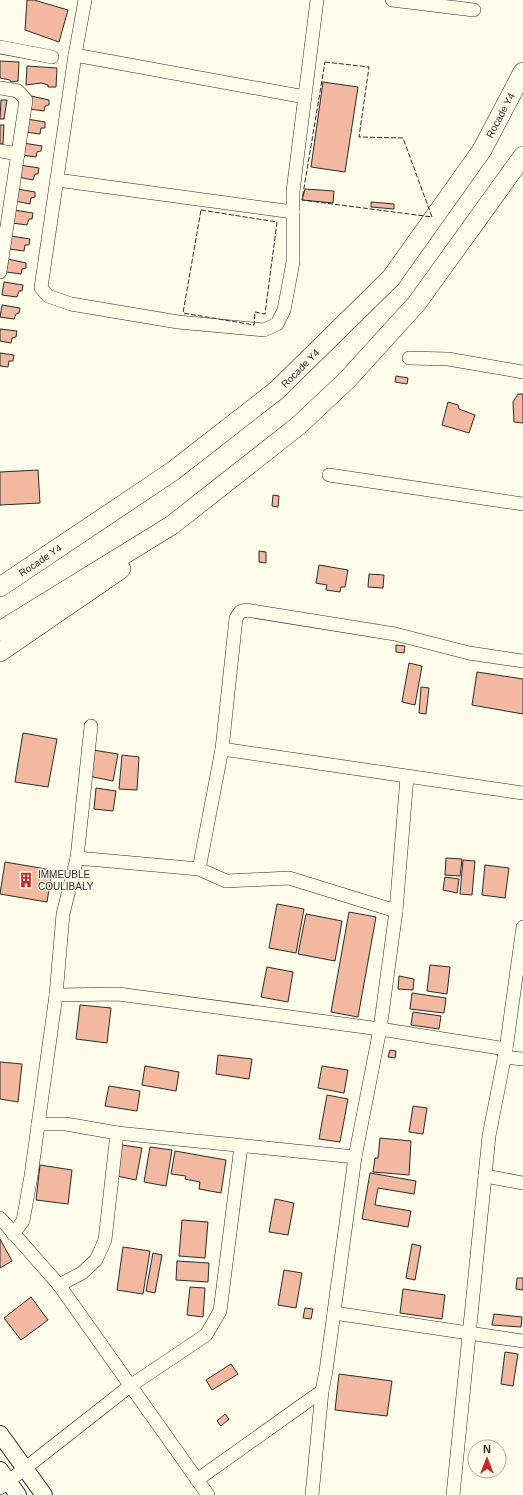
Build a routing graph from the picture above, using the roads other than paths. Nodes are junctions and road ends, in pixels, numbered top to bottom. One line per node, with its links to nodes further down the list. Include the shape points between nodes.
1 (85, 0): 6 (street)
2 (317, 0): 10 (street)
3 (392, 0): 4 (street)
4 (474, 10)
5 (0, 47): 7 (street)
6 (75, 55): 10 (street); 14 (street)
7 (52, 57)
8 (523, 72): 22 (highway, Rocade Y4, via 482,150 391,278 277,390 173,471)
9 (0, 88): 12 (street, via 18,91 26,100)
10 (305, 98): 15 (street, via 293,191)
11 (0, 151): 12 (street)
12 (18, 154): 16 (street)
13 (523, 156): 23 (highway, via 417,303 347,380 298,426)
14 (57, 180): 15 (street); 15 (street, via 41,288 48,296 71,304 178,322 264,330 277,324 284,310 293,262)
15 (293, 212)
16 (3, 222): 17 (street)
17 (0, 272)
18 (409, 358): 19 (street, via 448,359)
19 (523, 372)
20 (329, 475): 21 (street)
21 (523, 504)
22 (115, 510): 24 (highway); 25 (highway, Rocade Y4)
23 (172, 525): 26 (highway); 27 (highway, via 117,572)
24 (0, 574)
25 (0, 587)
26 (0, 631)
27 (0, 652)
28 (523, 661): 30 (street, via 469,653 395,634 246,610 240,612 236,618)
29 (91, 726): 33 (street)
30 (222, 749): 31 (street); 34 (street)
31 (407, 776): 32 (street); 35 (street)
32 (523, 793)
33 (77, 858): 34 (street); 37 (street, via 63,914)
34 (199, 869): 35 (street, via 226,881 289,878)
35 (396, 911): 38 (street)
36 (523, 927): 39 (street)
37 (56, 995): 38 (street, via 118,994); 41 (street)
38 (380, 1029): 39 (street); 44 (street)
39 (505, 1053): 40 (street); 45 (street, via 489,1136)
40 (523, 1059)
41 (38, 1124): 42 (street, via 66,1124); 48 (street, via 23,1221)
42 (117, 1133): 43 (street); 49 (street, via 105,1240 96,1260 82,1272)
43 (241, 1146): 44 (street); 53 (street, via 220,1311 206,1335)
44 (355, 1157): 50 (street)
45 (485, 1176): 46 (street); 51 (street)
46 (523, 1183)
47 (0, 1218): 48 (street)
48 (13, 1234): 49 (street)
49 (59, 1285): 53 (street)
50 (334, 1313): 51 (street); 54 (street)
51 (468, 1332): 52 (street); 63 (street)
52 (523, 1341)
53 (130, 1386): 56 (street); 58 (street)
54 (322, 1391): 58 (street); 62 (street)
55 (0, 1434): 56 (main road)
56 (26, 1470): 57 (street); 60 (main road)
57 (3, 1480): 59 (main road)
58 (196, 1480): 61 (street)
59 (18, 1495)
60 (44, 1495)
61 (208, 1495)
62 (312, 1495)
63 (453, 1495)

